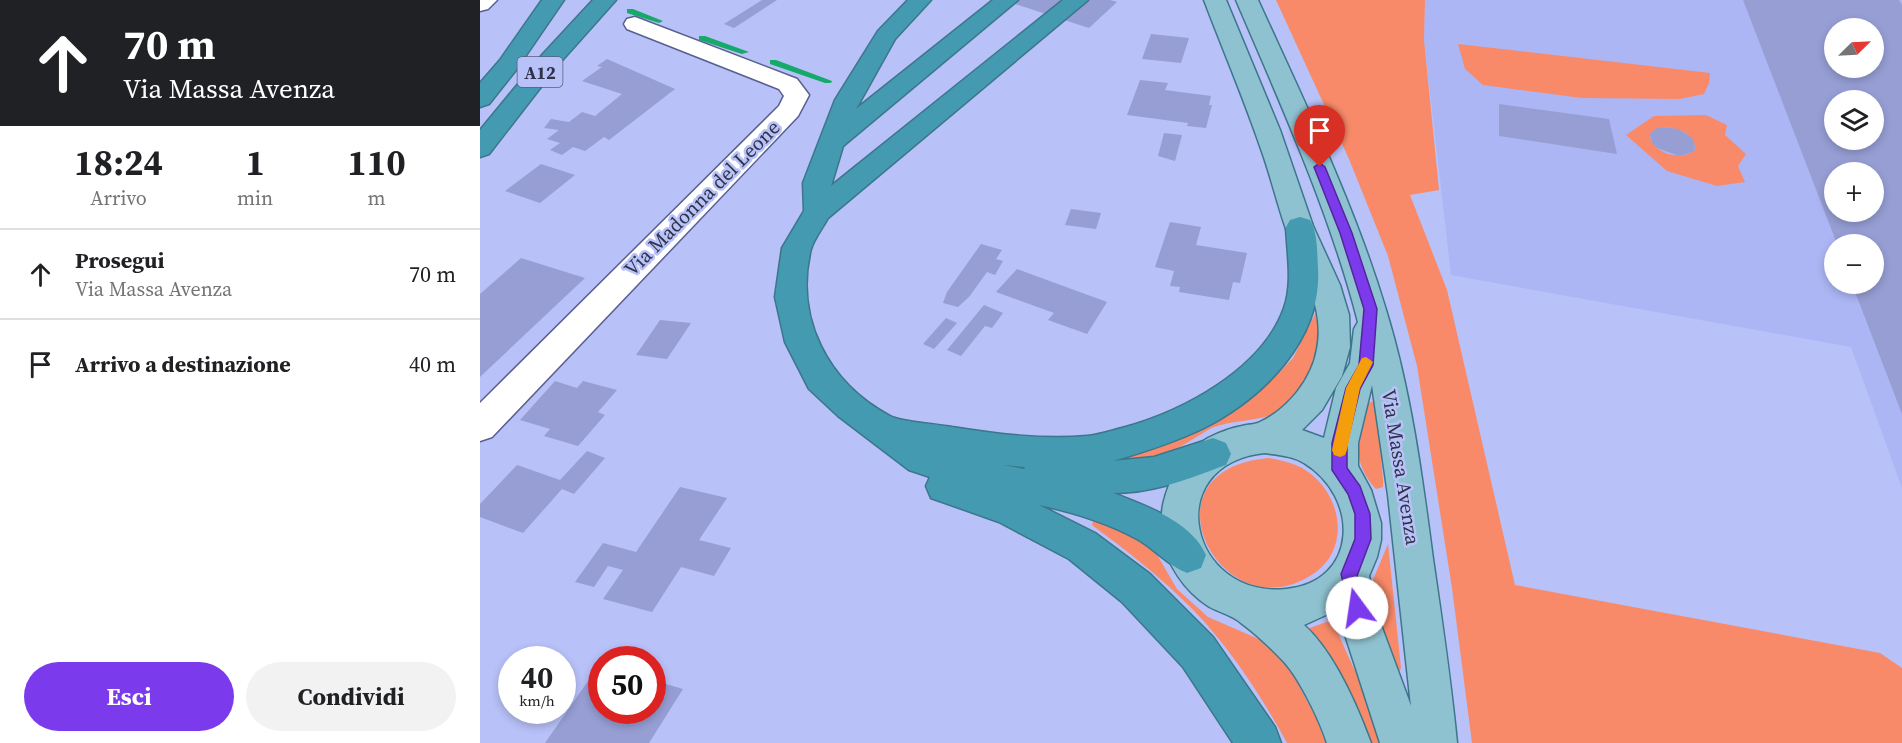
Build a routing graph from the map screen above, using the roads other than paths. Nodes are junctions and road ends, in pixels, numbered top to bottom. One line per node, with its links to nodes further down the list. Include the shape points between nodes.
1 (486, 0): 10 (street)
2 (553, 0): 12 (highway)
3 (571, 0): 12 (highway, A12)
4 (605, 0): 15 (highway, A12, via 550,60)
5 (920, 0): 14 (highway, via 880,45 847,100)
6 (1007, 0): 14 (highway)
7 (1077, 0): 16 (highway)
8 (1215, 0): 17 (main road, via 1283,172)
9 (1247, 0): 18 (main road, Via Massa Avenza, via 1342,222)
10 (480, 4)
11 (635, 24): 19 (street, Via Madonna del Leone, via 788,84 797,95 789,110)
12 (508, 65): 13 (highway, A12)
13 (480, 99)
14 (831, 143): 16 (highway, via 817,183)
15 (480, 148)
16 (818, 212): 20 (highway, via 797,248 790,297 801,342 822,379)
17 (1300, 227): 20 (highway, via 1300,305 1287,334 1267,363 1236,392 1199,414 1156,433 1088,452 1014,450); 21 (main road, via 1327,291 1335,345 1315,395 1292,421)
18 (1371, 309): 23 (main road, via 1369,351 1346,414); 30 (main road, Via Massa Avenza, via 1393,403 1405,478)
19 (480, 426)
20 (880, 430): 22 (highway, via 979,458 1046,472 1091,476 1168,471); 24 (highway, via 922,459 1107,508 1151,527); 27 (highway, via 920,477 1010,509 1082,546 1136,588 1198,652)
21 (1265, 438): 22 (main road, via 1237,442); 23 (main road, via 1294,442 1318,453)
22 (1213, 454): 24 (main road, via 1193,473 1181,498 1180,526)
23 (1340, 470): 25 (main road, via 1354,490 1362,514 1363,539)
24 (1187, 555): 26 (main road, via 1206,581 1234,600)
25 (1349, 574): 26 (main road, via 1320,600 1294,608 1267,609); 29 (main road, via 1361,625)
26 (1250, 604): 28 (main road, via 1300,649 1339,714)
27 (1259, 743)
28 (1349, 743)
29 (1402, 743)
30 (1435, 743)

